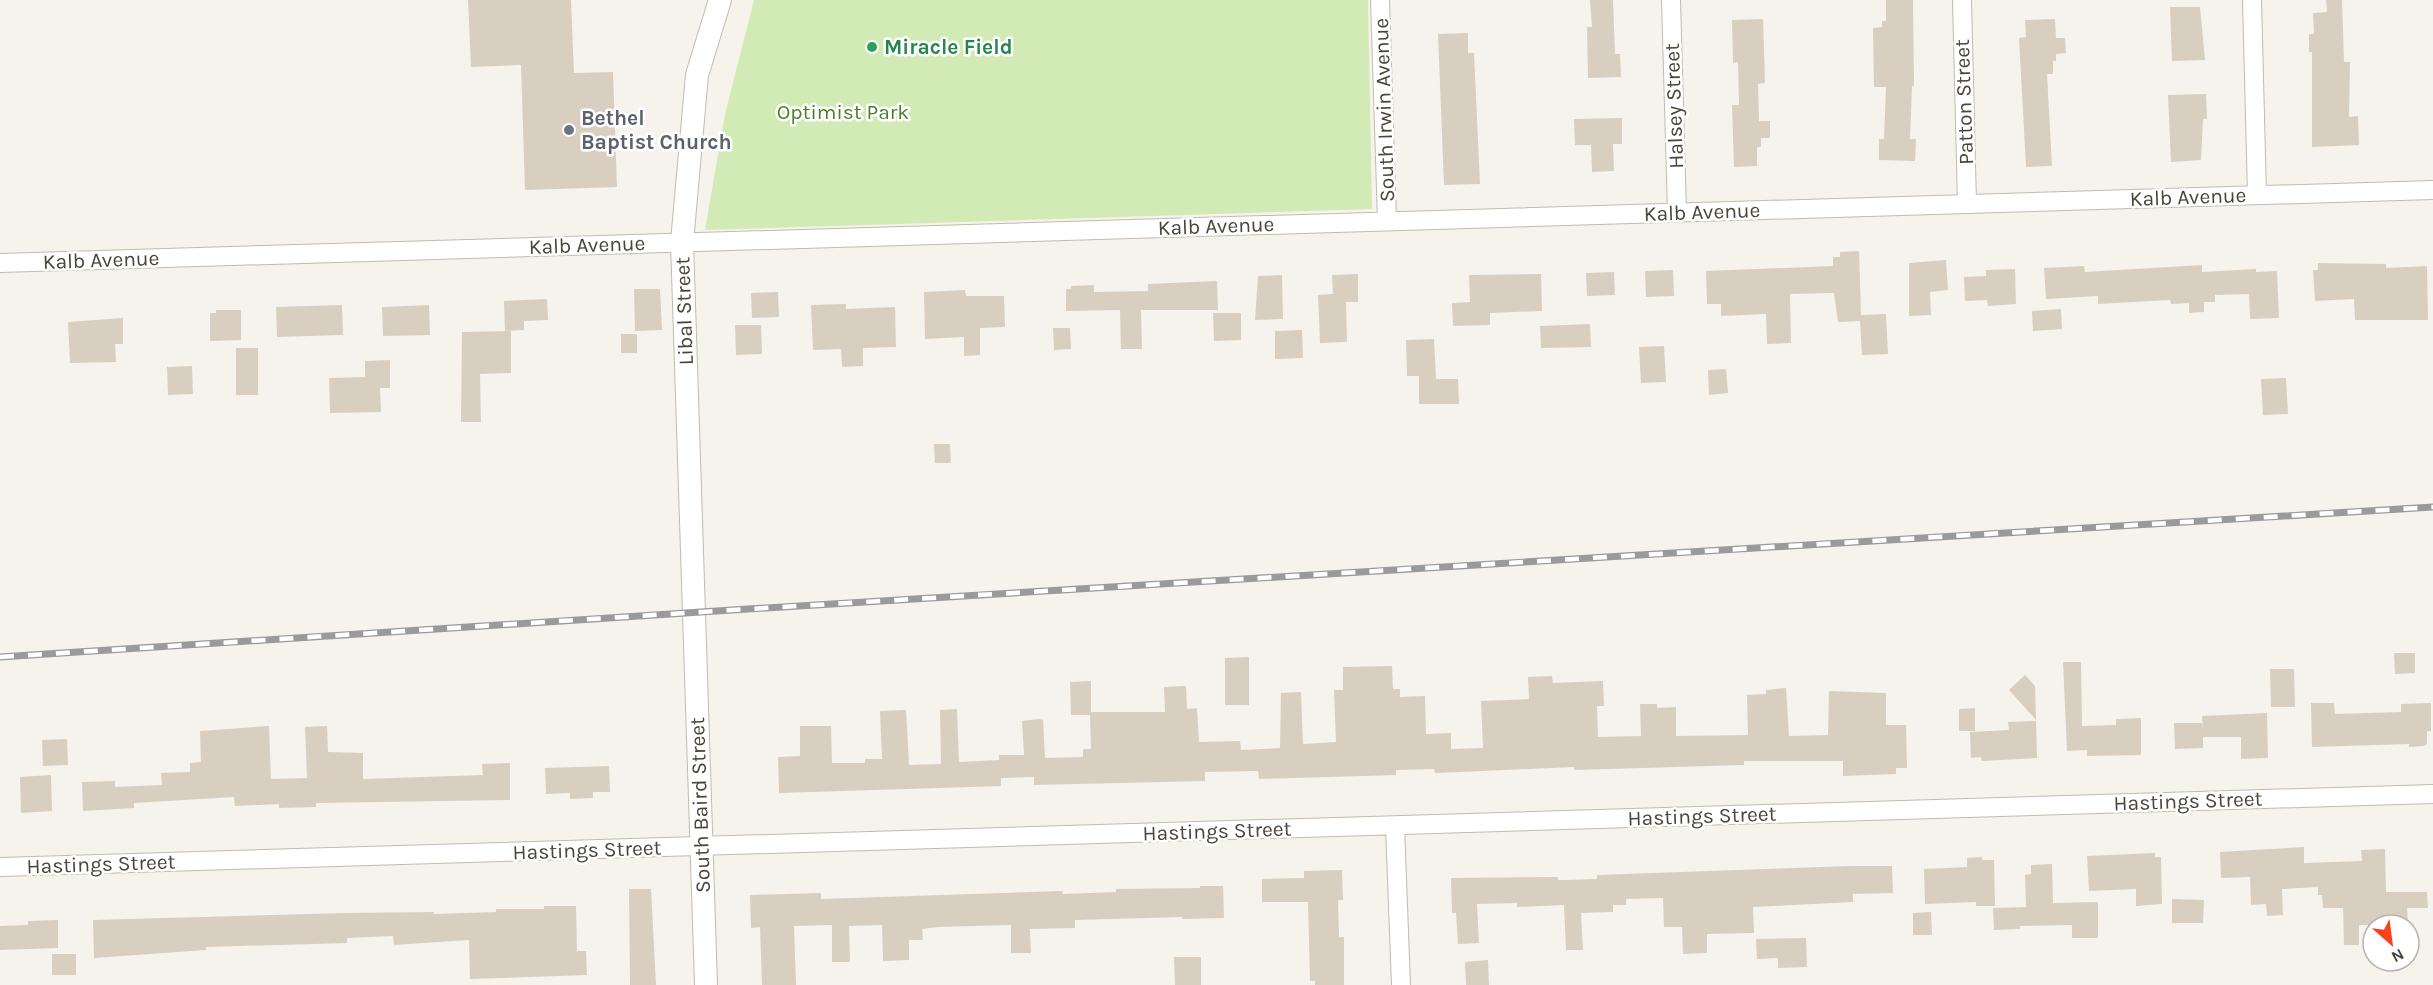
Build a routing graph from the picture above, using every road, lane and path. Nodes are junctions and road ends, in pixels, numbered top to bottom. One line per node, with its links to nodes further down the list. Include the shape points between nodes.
1 (720, 0): 11 (street, Libal Street, via 697,75)
2 (1380, 0): 10 (street, South Irwin Avenue)
3 (1671, 0): 9 (street, Halsey Street)
4 (1962, 0): 8 (street, Patton Street)
5 (2252, 0): 7 (street)
6 (2433, 190): 7 (street, Kalb Avenue)
7 (2257, 195): 8 (street, Kalb Avenue)
8 (1967, 204): 9 (street, Kalb Avenue)
9 (1677, 213): 10 (street, Kalb Avenue)
10 (1387, 220): 11 (street, Kalb Avenue)
11 (682, 242): 12 (street, Kalb Avenue); 13 (street, Libal Street)
12 (0, 263)
13 (694, 626): 16 (street, South Baird Street)
14 (2433, 794): 15 (street, Hastings Street)
15 (1395, 826): 16 (street, Hastings Street); 19 (street)
16 (702, 847): 17 (street, Hastings Street); 18 (street, South Baird Street)
17 (0, 867)
18 (706, 985)
19 (1401, 985)

